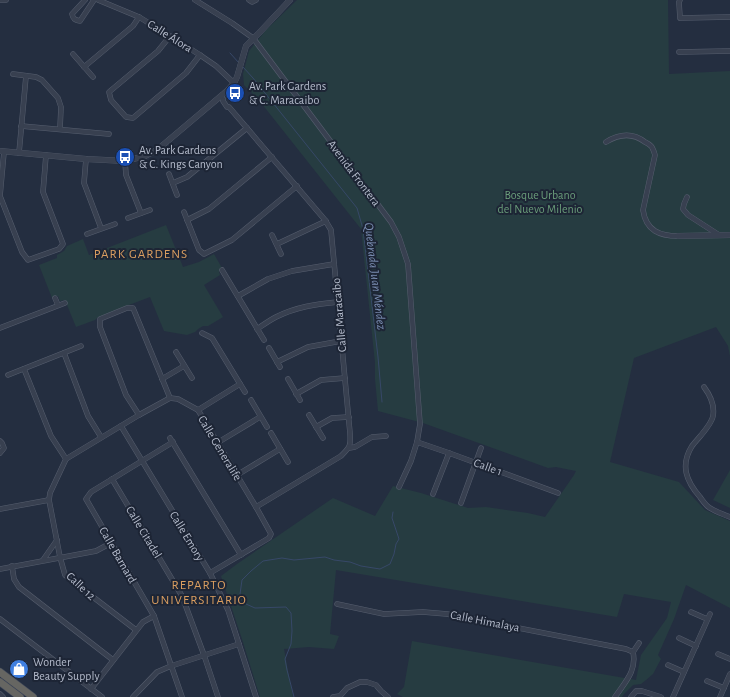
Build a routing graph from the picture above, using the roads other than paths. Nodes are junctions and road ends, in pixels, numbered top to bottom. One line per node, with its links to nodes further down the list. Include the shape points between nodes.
1 (0, 0): 2 (street)
2 (6, 0)
3 (85, 0): 4 (street, via 72,14 76,20 80,21)
4 (94, 0)
5 (98, 0): 11 (street, Calle Álora)
6 (195, 0): 14 (street, Avenida Frontera)
7 (249, 0): 8 (street)
8 (256, 0)
9 (290, 0): 14 (street)
10 (680, 0): 12 (street, via 680,18)
11 (139, 17): 13 (street, Calle Álora); 19 (street, via 133,26)
12 (730, 17)
13 (170, 36): 18 (street, Calle Álora); 18 (street, via 158,52 109,92 111,100 126,117 133,118 186,73)
14 (253, 38): 23 (street, via 246,46); 101 (street, Avenida Frontera, via 391,222 399,237 408,264 420,424)
15 (730, 51): 16 (street)
16 (679, 52)
17 (73, 54): 19 (street)
18 (200, 55): 23 (street, Calle Álora)
19 (84, 67): 22 (street)
20 (13, 74): 21 (street)
21 (26, 76): 25 (street); 27 (street, via 42,80 58,98 62,107)
22 (93, 77)
23 (234, 83): 24 (street)
24 (222, 98): 26 (street, Calle Maracaibo); 35 (street, via 157,150)
25 (21, 126): 27 (street); 31 (street)
26 (247, 128): 33 (street, Calle Maracaibo); 37 (street, via 187,177)
27 (60, 129): 28 (street)
28 (109, 134)
29 (606, 142): 53 (street, via 623,135 641,139 651,146 656,154 643,210 644,219 652,230 667,236)
30 (2, 151): 31 (street); 32 (street, via 0,196 22,252 28,260 59,249 63,244 43,192)
31 (19, 153): 32 (street)
32 (46, 155): 34 (street)
33 (272, 157): 38 (street, Calle Maracaibo); 45 (street, via 209,209)
34 (86, 159): 35 (street); 48 (street, via 84,183)
35 (125, 161): 43 (street, via 126,175)
36 (169, 174): 37 (street)
37 (172, 183): 39 (street)
38 (297, 186): 45 (street, via 232,240 204,254 199,250); 46 (street, Calle Maracaibo)
39 (177, 194)
40 (687, 197): 51 (street, via 683,209)
41 (150, 210): 43 (street)
42 (184, 212): 45 (street)
43 (141, 213): 44 (street)
44 (128, 218)
45 (187, 220)
46 (326, 221): 54 (street); 56 (street, Calle Maracaibo, via 331,230)
47 (115, 224): 48 (street)
48 (101, 228): 49 (street)
49 (87, 234)
50 (272, 235): 54 (street)
51 (718, 235): 52 (street); 53 (street)
52 (730, 235)
53 (678, 236)
54 (277, 244): 55 (street)
55 (281, 254)
56 (334, 264): 58 (street, via 292,271 268,279); 60 (street, Calle Maracaibo)
57 (222, 270): 58 (street)
58 (238, 296): 64 (street)
59 (55, 298): 62 (street)
60 (338, 302): 64 (street, via 319,303 295,309 275,317); 67 (street, Calle Maracaibo)
61 (65, 303): 62 (street)
62 (58, 305): 63 (street)
63 (0, 328)
64 (257, 329): 66 (street)
65 (202, 333): 81 (street, via 212,338)
66 (264, 340)
67 (341, 341): 72 (street, via 308,346); 78 (street, Calle Maracaibo)
68 (81, 346): 71 (street)
69 (269, 348): 72 (street)
70 (176, 352): 73 (street)
71 (64, 353): 75 (street); 98 (street, via 88,416)
72 (277, 362): 74 (street)
73 (184, 366): 77 (street); 79 (street)
74 (280, 367)
75 (24, 369): 76 (street); 108 (street, via 51,436)
76 (8, 375)
77 (192, 378)
78 (345, 378): 84 (street, via 322,380); 92 (street, Calle Maracaibo)
79 (162, 379): 85 (street); 89 (street, via 133,308 127,308 100,320 100,327 126,395)
80 (288, 379): 84 (street)
81 (240, 384): 83 (street); 88 (street)
82 (704, 387): 121 (street, via 712,401 713,416 691,448 685,464 687,477 695,492 709,508)
83 (245, 392)
84 (296, 394): 87 (street)
85 (170, 398): 88 (street, Calle Generalife, via 178,399); 89 (street)
86 (251, 400): 91 (street)
87 (300, 400)
88 (198, 410): 102 (street, Calle Generalife)
89 (139, 415): 93 (street)
90 (309, 415): 95 (street)
91 (260, 417): 94 (street); 102 (street)
92 (348, 417): 95 (street, via 332,418); 103 (street, Calle Maracaibo, via 351,441)
93 (121, 426): 98 (street); 109 (street, Calle Emory)
94 (267, 427)
95 (316, 427): 99 (street)
96 (271, 433): 105 (street)
97 (386, 436): 103 (street, via 372,438)
98 (102, 437): 108 (street)
99 (323, 438)
100 (0, 441): 106 (street, via 4,448)
101 (417, 442): 107 (street, Calle 1); 114 (street, Avenida Frontera)
102 (218, 443): 112 (street, Calle Generalife)
103 (349, 448): 119 (street, via 341,456)
104 (481, 448): 111 (street)
105 (280, 449): 110 (street); 112 (street)
106 (0, 453)
107 (449, 453): 111 (street, Calle 1); 116 (street)
108 (66, 459): 117 (street, via 50,492)
109 (142, 461): 113 (street); 124 (street, via 172,440); 129 (street, Calle Emory)
110 (288, 462)
111 (476, 463): 115 (street, Calle 1); 118 (street)
112 (237, 475): 119 (street, Calle Generalife)
113 (112, 479): 123 (street, Calle Barnard, via 91,492 86,499); 143 (street, Calle Citadel, via 182,596)
114 (399, 487)
115 (558, 493)
116 (434, 494)
117 (49, 500): 120 (street); 122 (street, Calle 12)
118 (461, 503)
119 (256, 507): 124 (street, Calle Generalife, via 271,534 269,538)
120 (0, 509)
121 (730, 517)
122 (57, 540): 125 (street, Calle 12); 126 (street)
123 (111, 543): 125 (street, via 96,551); 133 (street, Calle Barnard)
124 (241, 555): 129 (street)
125 (60, 557): 126 (street); 136 (street, Calle 12, via 65,575)
126 (43, 560): 127 (street)
127 (12, 566): 128 (street); 145 (street, via 14,579 19,587)
128 (0, 569)
129 (210, 573): 139 (street, Calle Emory, via 228,610)
130 (337, 604): 141 (street, Calle Himalaya, via 384,614 447,614)
131 (691, 612): 135 (street)
132 (710, 614): 135 (street)
133 (154, 616): 136 (street, via 143,622); 147 (street, Calle Barnard)
134 (0, 619): 154 (street)
135 (708, 619): 140 (street)
136 (136, 630): 145 (street)
137 (679, 638): 140 (street)
138 (639, 643): 141 (street)
139 (239, 644): 143 (street); 163 (street, Calle Emory)
140 (696, 646): 149 (street)
141 (633, 652): 166 (street, via 632,672)
142 (718, 654): 144 (street)
143 (204, 655): 147 (street); 162 (street, Calle Citadel)
144 (730, 659)
145 (113, 660): 154 (street)
146 (668, 665): 149 (street)
147 (171, 666): 160 (street, via 157,672); 161 (street, Calle Barnard)
148 (0, 672): 158 (highway)
149 (684, 672): 169 (street)
150 (730, 674): 153 (street)
151 (707, 681): 153 (street)
152 (0, 682): 157 (highway)
153 (724, 688): 170 (street)
154 (91, 689): 159 (street)
155 (0, 694): 156 (street)
156 (4, 697)
157 (20, 697)
158 (33, 697)
159 (102, 697)
160 (133, 697)
161 (182, 697)
162 (218, 697)
163 (256, 697)
164 (333, 697): 165 (street, via 340,696 347,688 360,682 376,685)
165 (388, 697)
166 (615, 697)
167 (631, 697): 168 (street, via 636,691)
168 (661, 697)
169 (673, 697)
170 (720, 697)

